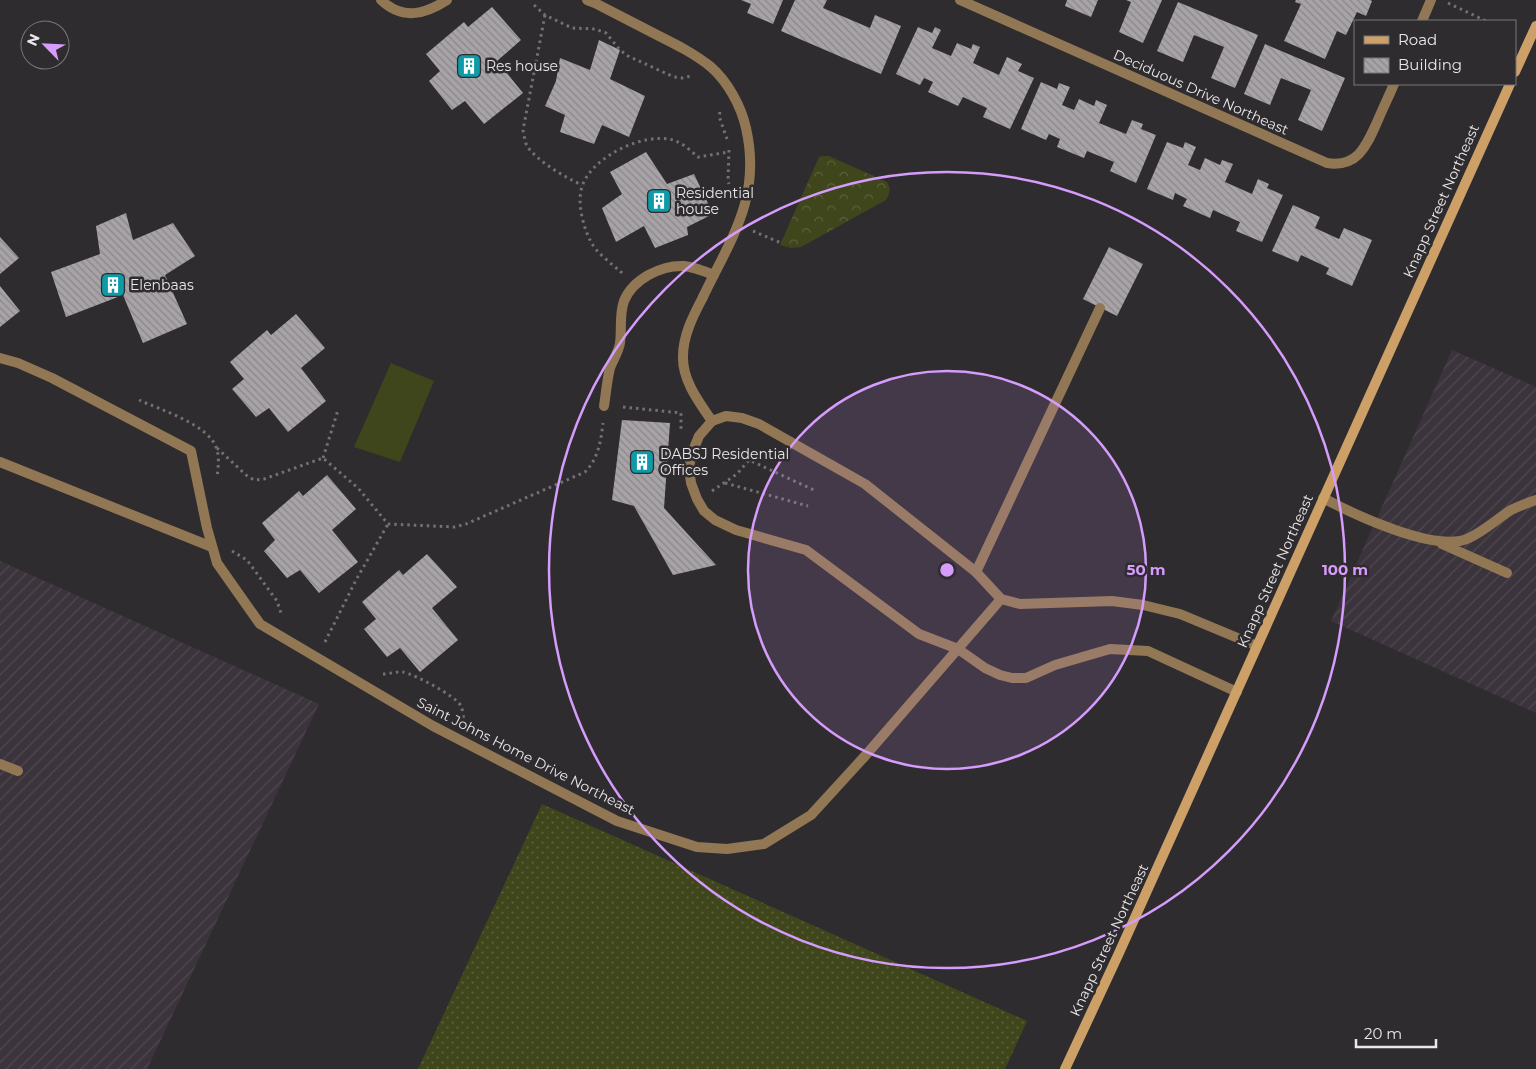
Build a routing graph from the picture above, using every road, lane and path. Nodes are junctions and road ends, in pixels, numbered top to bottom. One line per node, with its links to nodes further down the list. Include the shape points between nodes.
1 (381, 0): 2 (street, via 389,8 404,13 422,13)
2 (447, 0)
3 (587, 0): 20 (street, via 690,52 712,68 728,87 742,113 749,141 748,194)
4 (960, 0): 14 (street, Deciduous Drive Northeast, via 1328,163 1342,164 1363,150)
5 (1431, 0): 9 (street)
6 (1445, 2): 10 (path)
7 (534, 4): 8 (path)
8 (545, 15): 13 (path, via 572,28 606,33 628,56 674,76); 18 (path, via 523,130 527,145 538,156 566,178)
9 (1422, 20)
10 (1484, 20)
11 (1536, 26): 12 (main road)
12 (1516, 70)
13 (698, 77)
14 (1394, 85)
15 (1510, 85): 37 (main road, Knapp Street Northeast)
16 (721, 107): 17 (path, via 720,116)
17 (729, 152): 18 (path, via 698,157 674,140 645,139 608,156 593,168); 19 (path, via 728,181)
18 (582, 185): 23 (path, via 583,224 591,242)
19 (731, 189)
20 (739, 225): 21 (path); 22 (street)
21 (781, 243)
22 (714, 275): 23 (street, via 683,266 664,269); 30 (street, via 685,339 683,356 685,372 696,398)
23 (634, 286): 27 (street, via 620,316 620,344 610,370)
24 (1100, 308): 45 (street)
25 (0, 358): 44 (street, Saint Johns Home Drive Northeast, via 52,378 191,451)
26 (133, 397): 31 (path, via 202,429)
27 (604, 406): 29 (path); 41 (path, via 599,448 592,466 585,472 455,527)
28 (338, 410): 32 (path)
29 (681, 413)
30 (712, 420): 38 (street, via 699,436 689,467); 45 (street, via 726,416 759,424 865,484)
31 (217, 448): 32 (path, via 254,480 264,480); 35 (path)
32 (323, 458): 41 (path, via 358,488)
33 (0, 462): 44 (street)
34 (725, 483): 36 (path, via 749,460); 38 (path); 40 (path)
35 (216, 485)
36 (816, 491)
37 (1323, 498): 42 (street, via 1377,524); 50 (main road, Knapp Street Northeast)
38 (697, 499): 51 (street, via 710,516 736,530 806,550 919,634)
39 (1536, 500): 42 (street, via 1512,509 1468,539)
40 (808, 506)
41 (388, 524): 49 (path, via 324,645)
42 (1436, 541): 46 (street)
43 (227, 546): 48 (path, via 247,560 277,601)
44 (212, 547): 54 (street, Saint Johns Home Drive Northeast, via 217,563 260,624)
45 (976, 572): 47 (street)
46 (1507, 573)
47 (1000, 600): 50 (street, via 1020,604 1112,601 1143,604 1180,614); 51 (street, Saint Johns Home Drive Northeast)
48 (287, 624)
49 (317, 641)
50 (1257, 646): 53 (main road, Knapp Street Northeast)
51 (958, 649): 53 (street, via 985,668 1012,678 1026,678 1110,649 1148,651); 54 (street, Saint Johns Home Drive Northeast, via 812,816 764,844 727,849 696,847 617,821)
52 (374, 670): 54 (path, via 383,674 400,671 409,674 451,697 460,705)
53 (1237, 692): 57 (main road, Knapp Street Northeast)
54 (469, 744)
55 (0, 764): 56 (street)
56 (18, 771)
57 (1065, 1069)

